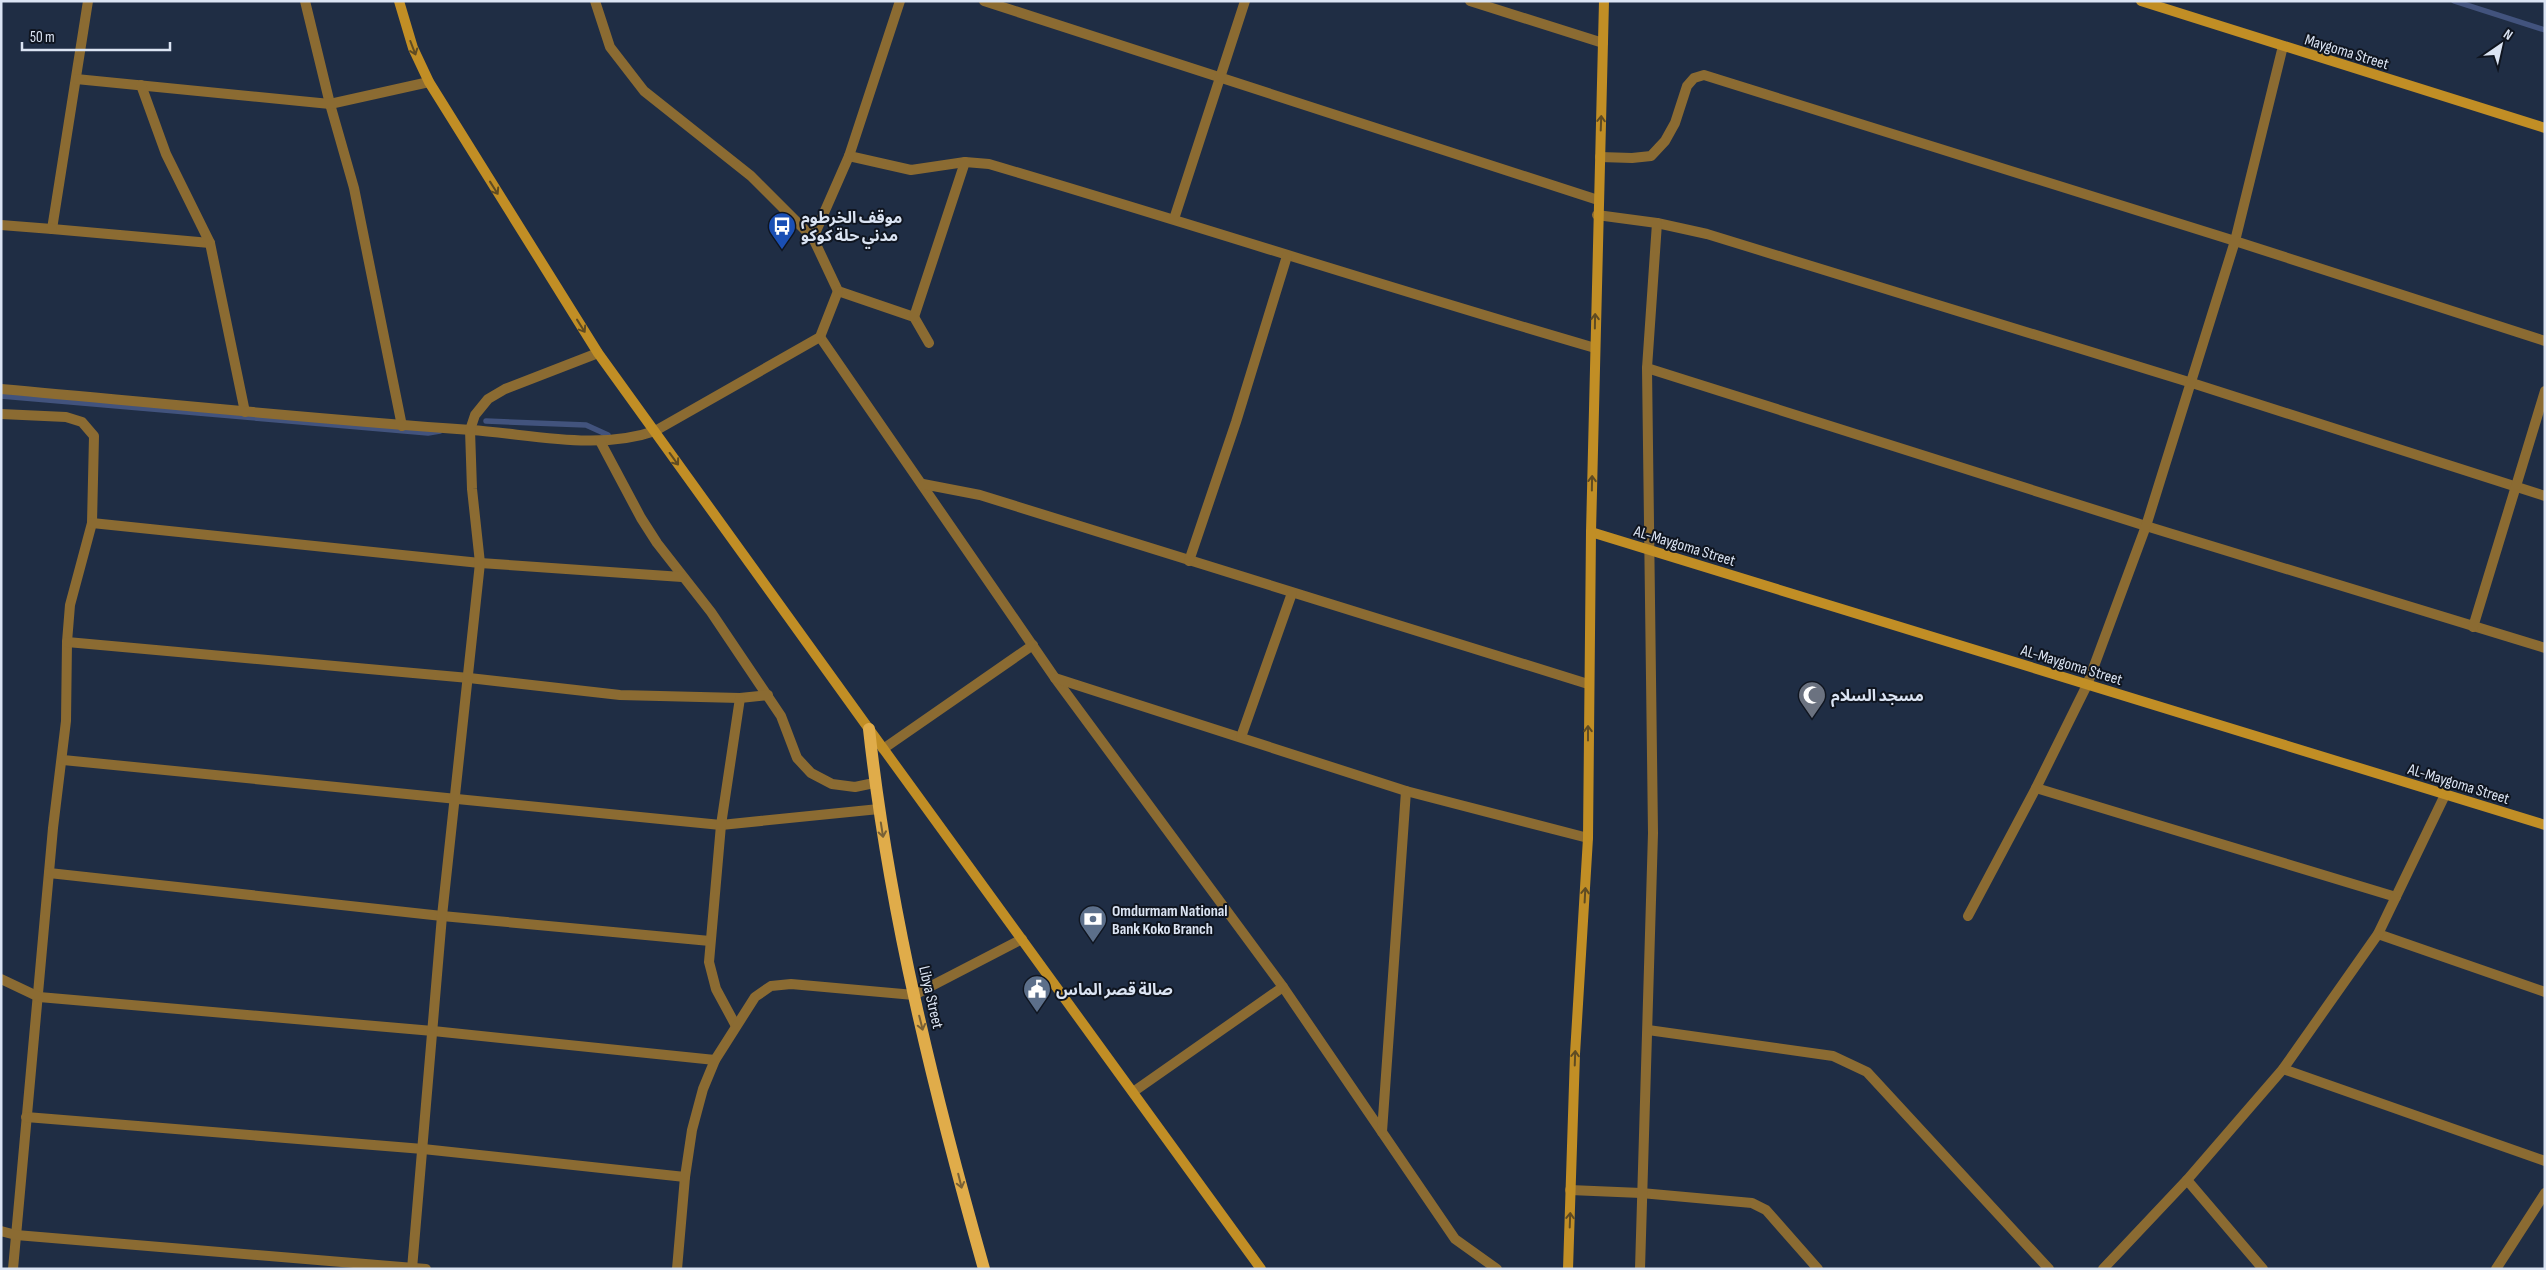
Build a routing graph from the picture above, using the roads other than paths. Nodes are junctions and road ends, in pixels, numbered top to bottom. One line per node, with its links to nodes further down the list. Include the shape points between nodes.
1 (88, 1): 14 (street)
2 (305, 1): 17 (street)
3 (399, 1): 15 (main road, one-way to 15, via 413,48)
4 (596, 1): 28 (street, via 610,47 644,91 751,176)
5 (900, 1): 19 (street)
6 (984, 1): 13 (street)
7 (1245, 1): 13 (street)
8 (1470, 1): 11 (street)
9 (1604, 1): 11 (main road)
10 (2141, 1): 12 (main road, Maygoma Street)
11 (1603, 43): 20 (main road, one-way to 11)
12 (2283, 46): 18 (main road, Maygoma Street); 29 (street)
13 (1221, 78): 22 (street); 24 (street)
14 (76, 79): 16 (street); 27 (street)
15 (429, 82): 17 (street); 38 (main road, one-way to 38)
16 (141, 84): 17 (street); 30 (street, via 166,154)
17 (330, 104): 45 (street, via 354,188)
18 (2545, 128)
19 (849, 156): 21 (street, via 911,170); 28 (street)
20 (1600, 157): 22 (main road); 29 (street, via 1650,156 1665,142 1687,86 1694,78 1704,75)
21 (965, 162): 24 (street, via 990,164); 33 (street)
22 (1598, 200): 23 (main road)
23 (1597, 215): 25 (street); 37 (main road, one-way to 23)
24 (1174, 219): 31 (street)
25 (1657, 222): 39 (street); 40 (street, via 1707,234)
26 (1, 225): 27 (street)
27 (52, 229): 30 (street)
28 (813, 238): 32 (street)
29 (2235, 241): 35 (street); 40 (street)
30 (210, 243): 43 (street)
31 (1287, 256): 37 (street); 56 (street)
32 (838, 290): 33 (street); 34 (street)
33 (914, 317): 36 (street)
34 (820, 337): 47 (street); 49 (street)
35 (2545, 341)
36 (929, 343)
37 (1595, 348): 54 (main road, one-way to 37)
38 (598, 353): 46 (street, via 505,389 488,399 475,415); 47 (main road)
39 (1647, 368): 53 (street); 55 (street)
40 (2192, 383): 50 (street); 53 (street)
41 (1, 389): 43 (street)
42 (2545, 391): 50 (street)
43 (246, 412): 45 (street)
44 (1, 414): 52 (street, via 66,416 82,422 94,436)
45 (402, 426): 46 (street)
46 (470, 430): 48 (street); 57 (street)
47 (654, 431): 48 (street, via 637,438); 70 (main road, one-way to 70)
48 (600, 441): 58 (street, via 641,518)
49 (923, 484): 56 (street, via 980,495); 62 (street)
50 (2514, 486): 51 (street); 60 (street)
51 (2545, 496)
52 (92, 523): 57 (street); 61 (street, via 72,596)
53 (2146, 526): 60 (street); 67 (street)
54 (1590, 532): 55 (main road, AL-Maygoma Street); 66 (main road)
55 (1649, 550): 67 (main road, AL-Maygoma Street); 96 (street, via 1653,833)
56 (1189, 561): 59 (street)
57 (480, 563): 58 (street); 64 (street)
58 (682, 577): 68 (street, via 711,612)
59 (1292, 593): 66 (street); 71 (street)
60 (2473, 627): 63 (street)
61 (67, 642): 64 (street); 73 (street)
62 (1033, 645): 65 (street); 72 (street)
63 (2545, 648)
64 (469, 678): 69 (street, via 620,695); 78 (street)
65 (1055, 678): 71 (street); 91 (street)
66 (1588, 684): 82 (main road, one-way to 66)
67 (2087, 685): 75 (street); 77 (main road, AL-Maygoma Street)
68 (768, 694): 69 (street); 74 (street, via 781,716 797,758 811,773 832,784 855,787)
69 (740, 698): 80 (street)
70 (869, 729): 72 (main road); 74 (main road, Libya Street)
71 (1242, 737): 76 (street)
72 (883, 749): 88 (main road)
73 (63, 760): 78 (street); 83 (street)
74 (874, 782): 79 (main road, Libya Street)
75 (2036, 788): 84 (street); 86 (street)
76 (1406, 791): 82 (street); 102 (street)
77 (2445, 795): 81 (main road, AL-Maygoma Street); 84 (street)
78 (455, 797): 80 (street); 85 (street)
79 (879, 809): 80 (street); 93 (main road, Libya Street, one-way to 93)
80 (721, 825): 89 (street)
81 (2545, 826)
82 (1588, 838): 107 (main road, one-way to 82)
83 (49, 873): 85 (street); 94 (street)
84 (2396, 897): 87 (street)
85 (442, 916): 89 (street); 97 (street)
86 (1968, 916)
87 (2378, 934): 92 (street); 99 (street)
88 (1022, 939): 93 (street); 100 (main road)
89 (710, 941): 95 (street, via 709,962 716,989)
90 (1, 979): 94 (street)
91 (1283, 987): 100 (street); 102 (street)
92 (2545, 992)
93 (914, 995): 95 (street, via 791,984 770,986 756,997); 117 (main road, Libya Street, one-way to 117, via 962,1193)
94 (39, 997): 97 (street); 101 (street)
95 (736, 1026): 98 (street)
96 (1648, 1030): 108 (street); 113 (street, via 1833,1056 1867,1072)
97 (433, 1031): 98 (street); 103 (street)
98 (715, 1060): 105 (street, via 692,1130)
99 (2283, 1069): 104 (street); 106 (street)
100 (1132, 1092): 118 (main road)
101 (26, 1116): 103 (street); 111 (street)
102 (1382, 1132): 119 (street, via 1455,1239)
103 (423, 1149): 105 (street); 112 (street)
104 (2545, 1161)
105 (686, 1177): 116 (street)
106 (2187, 1180): 123 (street); 124 (street)
107 (1570, 1190): 108 (street); 120 (main road, one-way to 107)
108 (1641, 1193): 121 (street); 122 (street, via 1752,1203 1766,1210)
109 (2545, 1193): 125 (street)
110 (1, 1231): 111 (street)
111 (16, 1235): 112 (street); 114 (street)
112 (412, 1268): 115 (street)
113 (2046, 1268)
114 (13, 1269)
115 (426, 1269)
116 (677, 1269)
117 (984, 1269)
118 (1261, 1269)
119 (1497, 1269)
120 (1568, 1269)
121 (1640, 1269)
122 (1818, 1269)
123 (2103, 1269)
124 (2262, 1269)
125 (2496, 1269)

